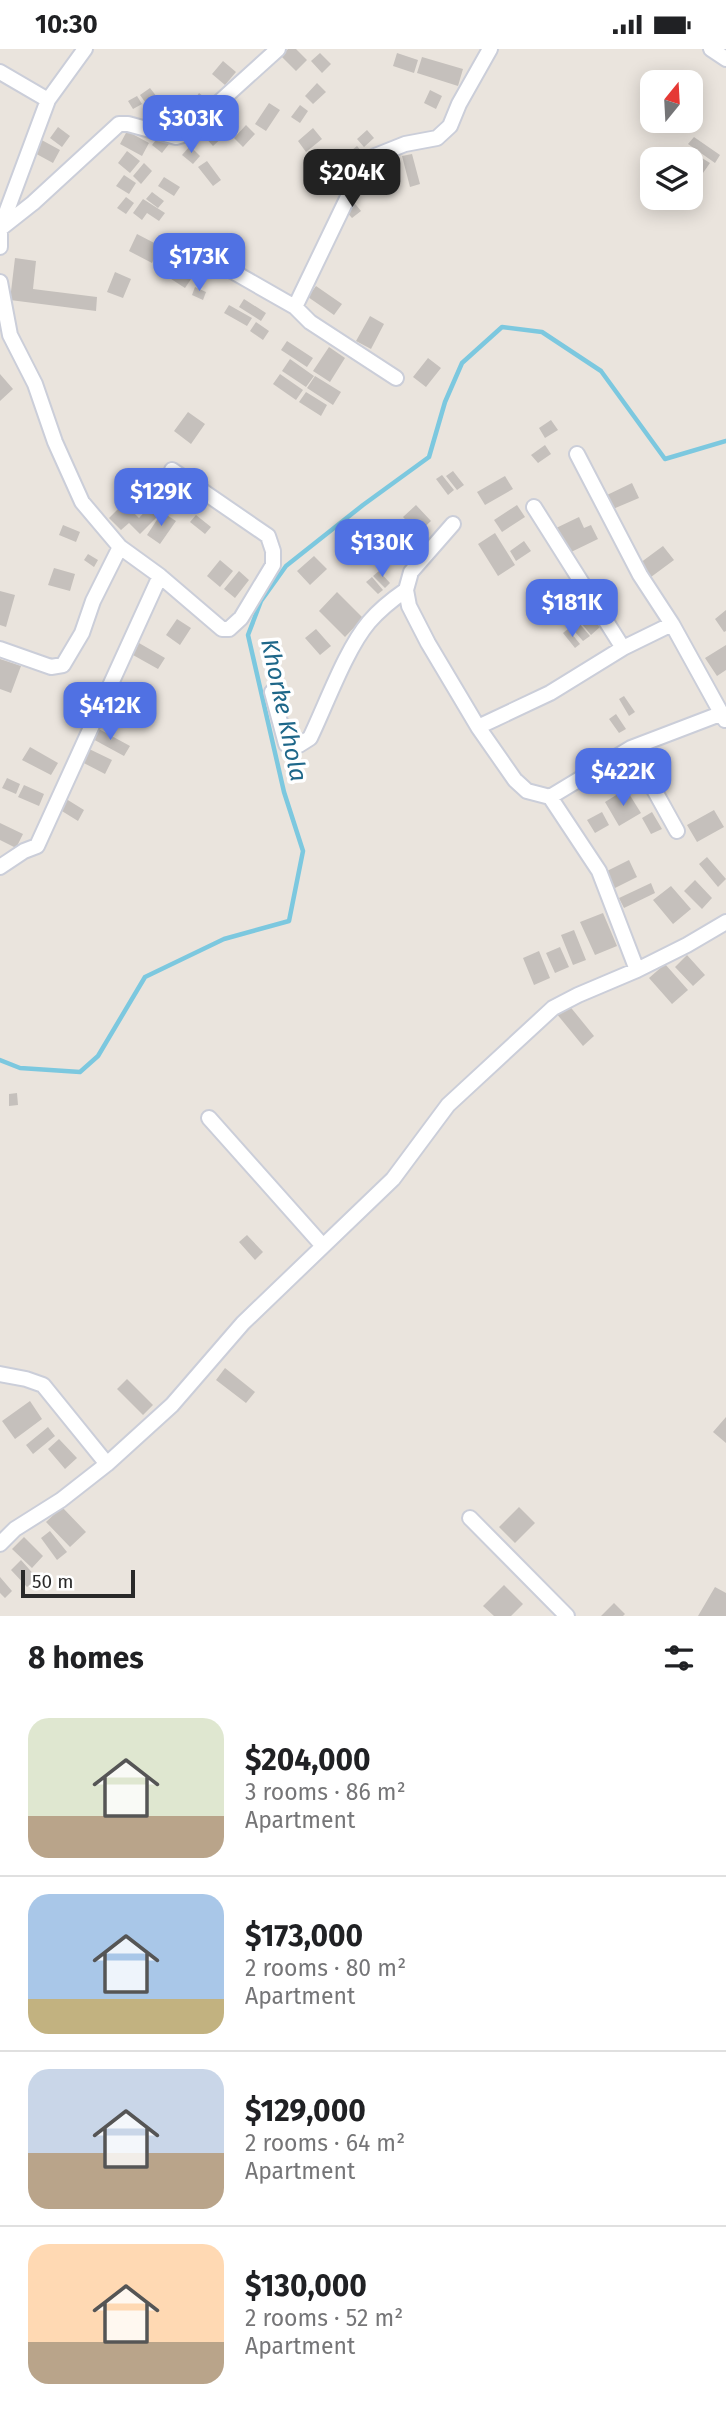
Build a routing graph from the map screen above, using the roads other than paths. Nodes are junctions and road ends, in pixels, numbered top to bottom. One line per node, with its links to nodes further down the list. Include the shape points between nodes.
1 (85, 49): 7 (street)
2 (278, 49): 8 (street, via 183,135 119,124)
3 (490, 49): 12 (street, via 450,126 437,138 375,156 356,178)
4 (711, 49): 5 (street)
5 (726, 59)
6 (0, 72): 7 (street)
7 (48, 100): 8 (street)
8 (0, 229): 9 (street)
9 (0, 247)
10 (175, 249): 12 (street, via 225,267)
11 (0, 282): 18 (street, via 10,335 60,454 82,502)
12 (295, 307): 13 (street, via 310,322)
13 (396, 378)
14 (577, 454): 21 (street, via 640,575)
15 (172, 470): 19 (street, via 268,536 273,565 242,618 229,629 222,629)
16 (534, 507): 22 (street)
17 (453, 524): 20 (street, via 411,572)
18 (120, 547): 19 (street); 23 (street, via 63,665 51,667)
19 (160, 576): 30 (street, via 37,846)
20 (406, 590): 24 (street, via 368,623 353,646 310,738 299,745 286,744); 26 (street, via 428,643)
21 (672, 624): 22 (street); 25 (street)
22 (623, 647): 26 (street, via 550,693)
23 (0, 649)
24 (272, 692)
25 (723, 718): 27 (street)
26 (478, 727): 28 (street, via 515,780 527,791)
27 (631, 748): 28 (street); 29 (street)
28 (550, 797): 32 (street, via 598,871)
29 (677, 831)
30 (0, 867)
31 (726, 922): 32 (street)
32 (637, 969): 34 (street, via 553,1008 538,1021 448,1105 393,1179)
33 (209, 1118): 34 (street)
34 (323, 1246): 36 (street, via 243,1323 172,1405)
35 (0, 1374): 36 (street, via 43,1385)
36 (107, 1464): 38 (street)
37 (470, 1518): 39 (street)
38 (1, 1542)
39 (567, 1616)

